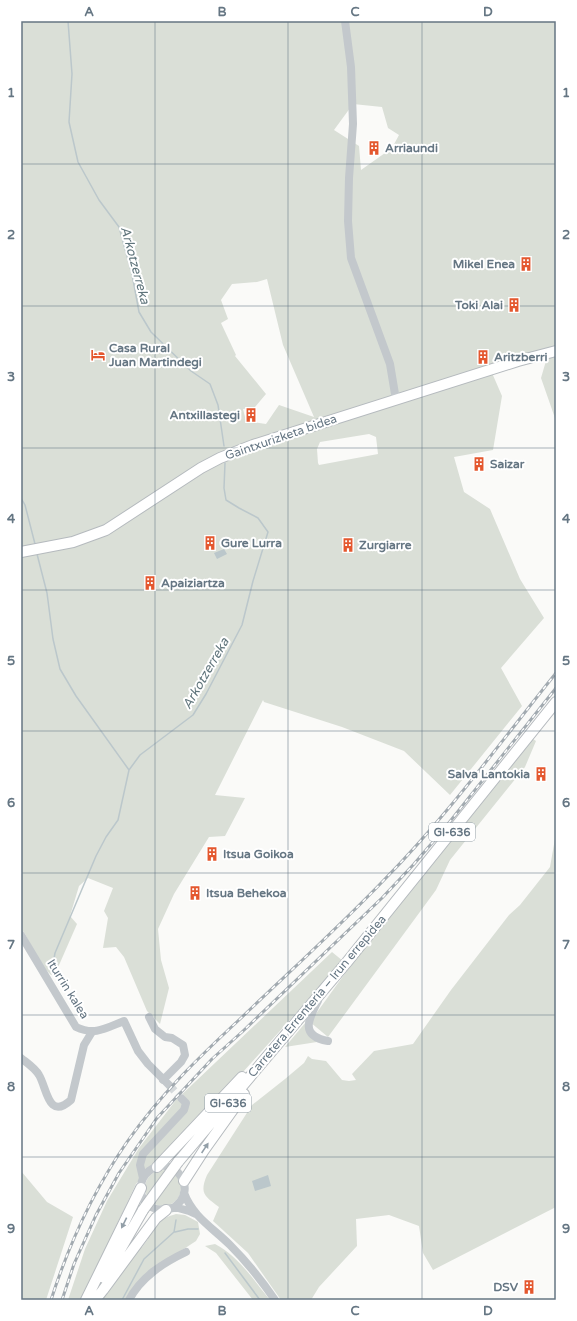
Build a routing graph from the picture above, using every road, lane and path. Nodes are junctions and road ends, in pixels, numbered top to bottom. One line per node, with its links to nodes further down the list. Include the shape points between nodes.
1 (345, 21): 3 (street, via 351,67 353,124 348,222 351,258 390,364)
2 (556, 351): 3 (main road, Gaintxurizketa bidea)
3 (396, 400): 4 (main road, Gaintxurizketa bidea, via 236,451 190,475 106,530 73,542)
4 (21, 552)
5 (556, 702): 7 (main road, Carretera Errenteria – Irun errepidea / GI-636)
6 (21, 935): 9 (street, Iturrin kalea)
7 (323, 991): 10 (main road, Carretera Errenteria – Irun errepidea / GI-636); 12 (street, via 308,1024 309,1032 314,1037)
8 (149, 1017): 11 (street, Iturrin kalea, via 155,1030 184,1045 185,1055 166,1083 138,1051 124,1021 104,1030)
9 (76, 1027): 11 (street, Iturrin kalea); 14 (street)
10 (290, 1030): 13 (main road, Carretera Errenteria – Irun errepidea / GI-636); 18 (main road, via 280,1036)
11 (92, 1032): 14 (street)
12 (328, 1041)
13 (278, 1044): 20 (main road, one-way to 13, via 237,1103 277,1051); 28 (main road, Carretera Errenteria – Irun errepidea / GI-636, bridge, via 178,1162 143,1210)
14 (84, 1045): 15 (street, via 71,1100 60,1106 54,1106 50,1102 40,1077)
15 (21, 1058)
16 (182, 1099): 17 (street, via 186,1103 184,1110)
17 (142, 1157): 18 (street, via 145,1165); 19 (street, via 140,1165)
18 (155, 1168): 19 (street); 20 (street, via 173,1168)
19 (143, 1178): 21 (street)
20 (184, 1181): 22 (street)
21 (140, 1188): 23 (street, via 149,1206); 27 (main road, one-way to 27)
22 (184, 1193): 23 (street, via 180,1202); 24 (street)
23 (169, 1209): 24 (street, via 186,1210); 28 (main road, via 156,1218)
24 (196, 1214): 31 (street, via 238,1254)
25 (173, 1264): 26 (street); 26 (street, via 186,1252); 30 (street, via 143,1284)
26 (153, 1271): 29 (street)
27 (86, 1300)
28 (93, 1300)
29 (129, 1300)
30 (132, 1300)
31 (275, 1300)

